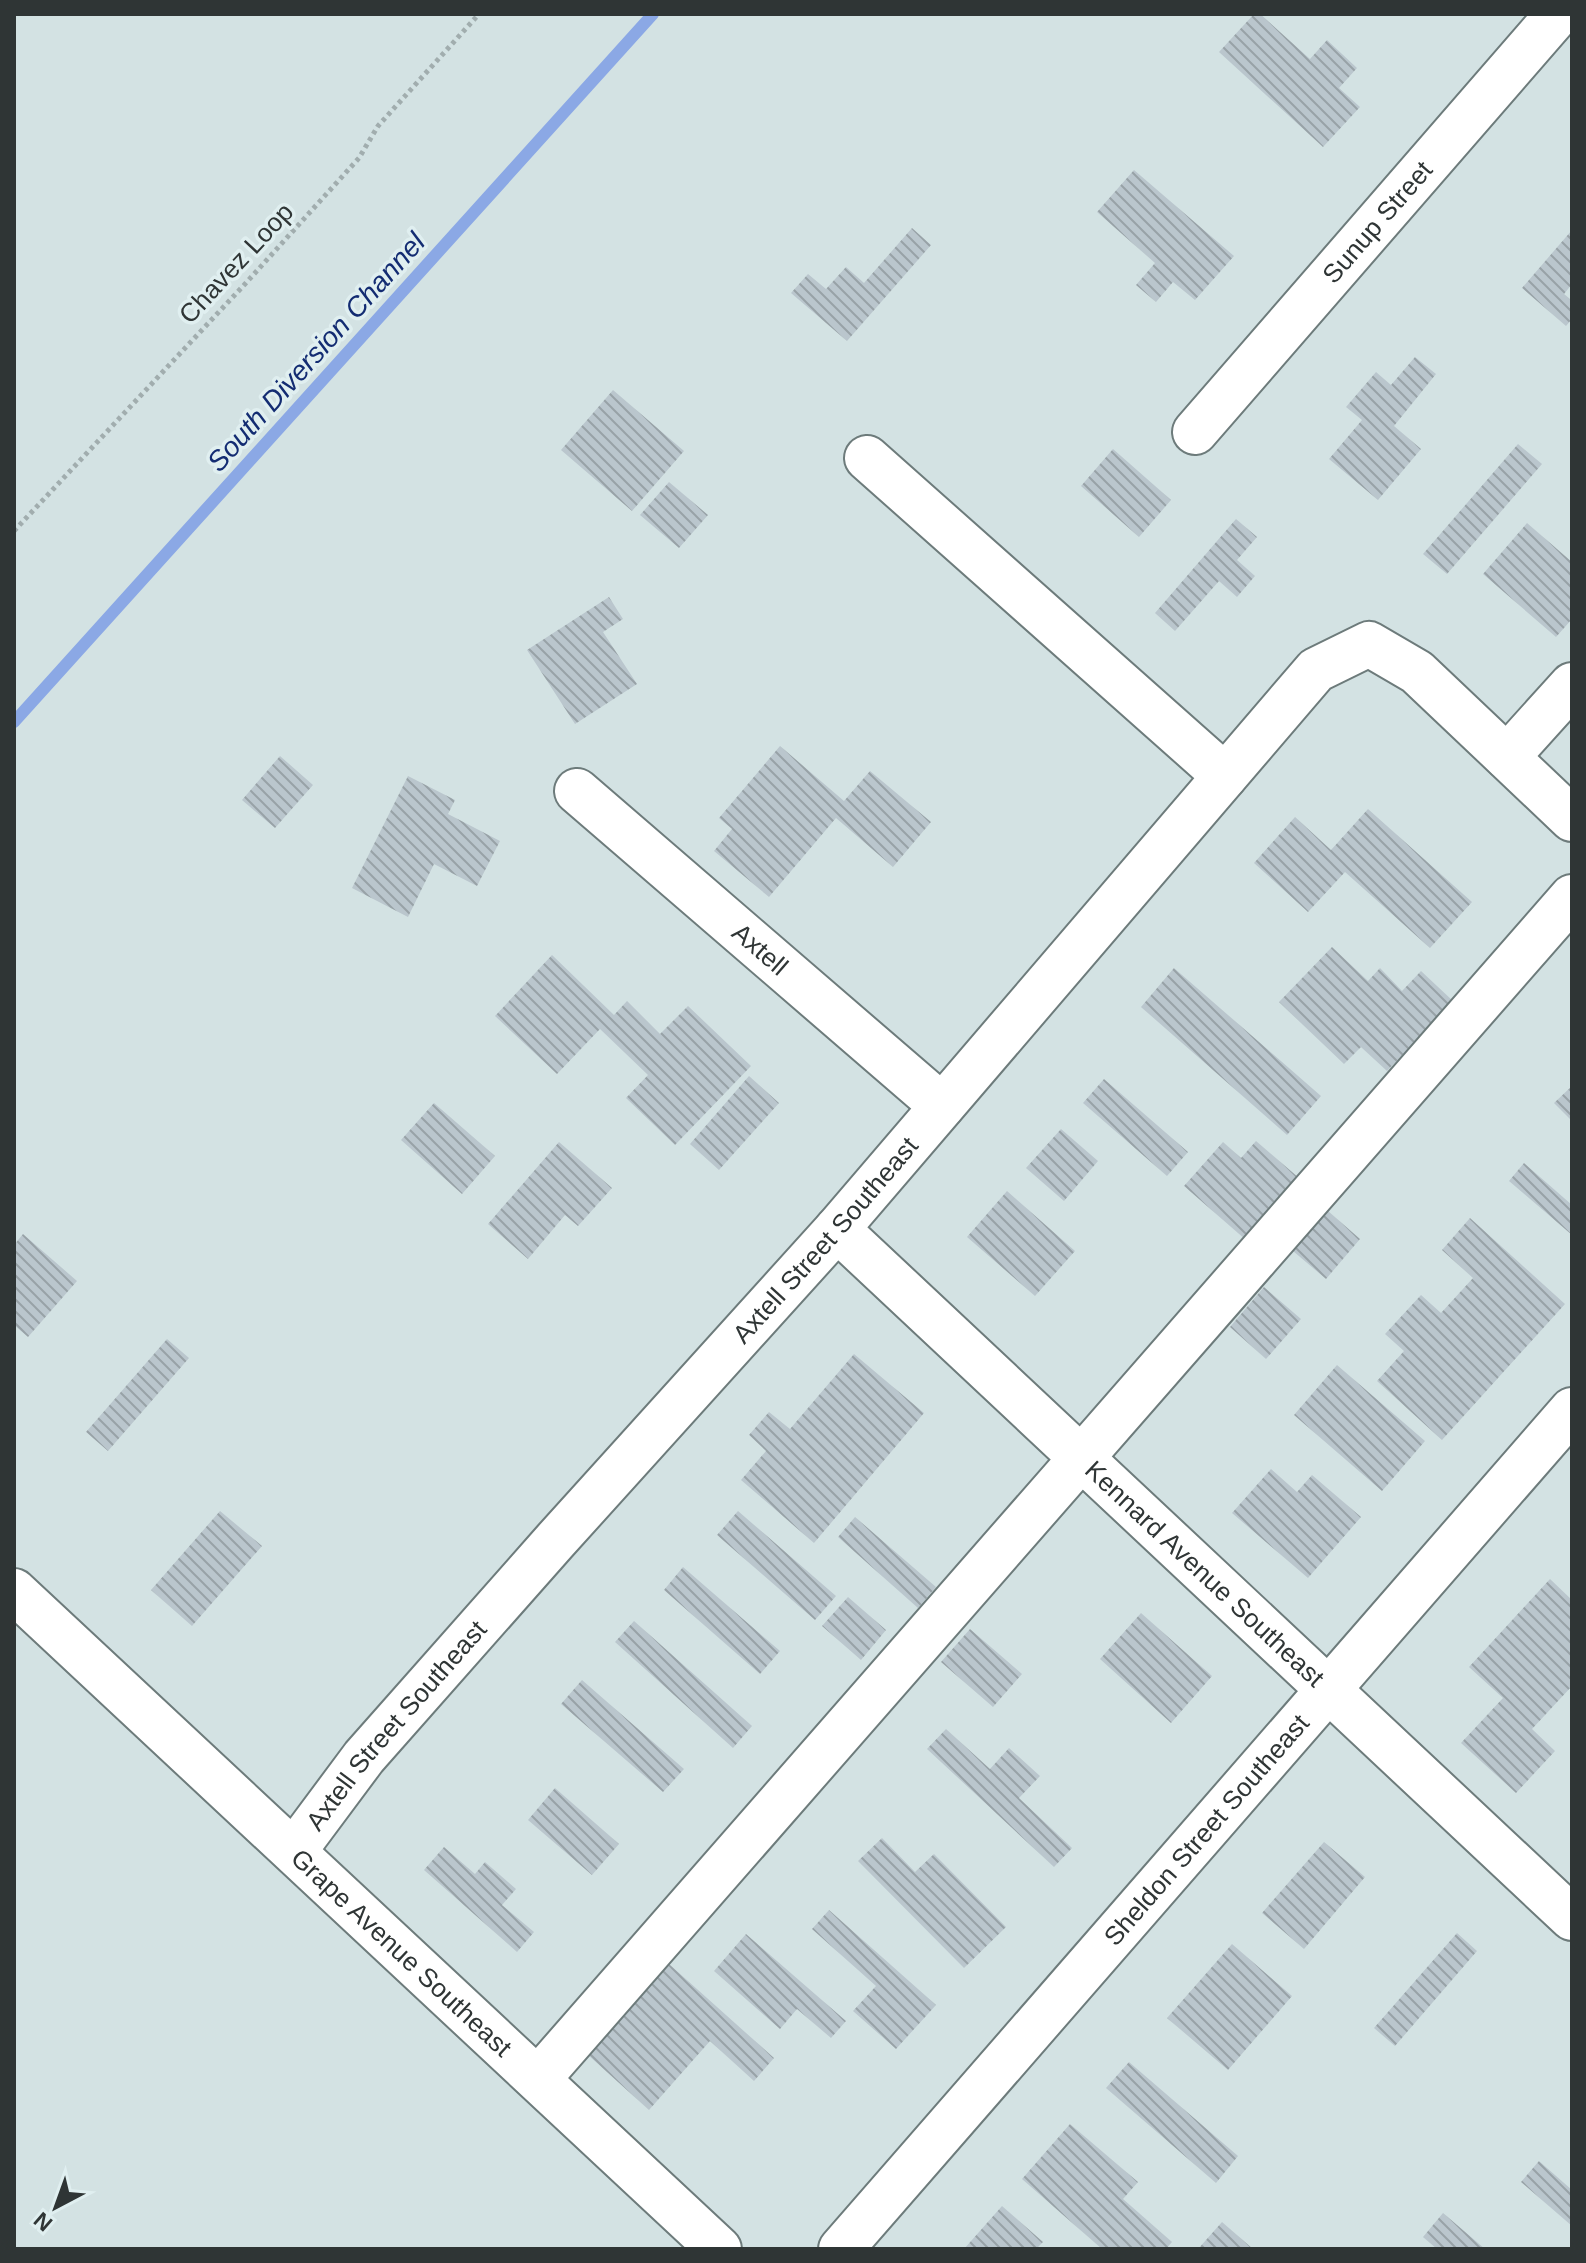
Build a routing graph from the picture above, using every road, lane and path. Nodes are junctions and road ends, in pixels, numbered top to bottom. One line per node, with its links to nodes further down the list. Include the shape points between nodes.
1 (479, 14): 5 (path, Chavez Loop, via 378,126 359,158)
2 (1558, 14): 3 (street, Sunup Street)
3 (1195, 432)
4 (867, 458): 8 (street)
5 (14, 531)
6 (1572, 685): 7 (street)
7 (1507, 757): 8 (street, Axtell Street Southeast, via 1417,672 1369,644 1316,670); 10 (street)
8 (1225, 776): 12 (street, Axtell Street Southeast)
9 (577, 791): 12 (street, Axtell)
10 (1572, 819)
11 (1572, 897): 15 (street)
12 (942, 1106): 13 (street, Axtell Street Southeast)
13 (837, 1229): 15 (street, Kennard Avenue Southeast); 18 (street, Axtell Street Southeast, via 364,1757)
14 (1572, 1410): 17 (street, Sheldon Street Southeast)
15 (1081, 1456): 17 (street, Kennard Avenue Southeast); 20 (street)
16 (14, 1591): 18 (street, Grape Avenue Southeast)
17 (1331, 1689): 19 (street, Kennard Avenue Southeast); 22 (street, Sheldon Street Southeast)
18 (294, 1851): 20 (street, Grape Avenue Southeast)
19 (1572, 1918)
20 (538, 2079): 21 (street, Grape Avenue Southeast)
21 (719, 2249)
22 (841, 2249)

